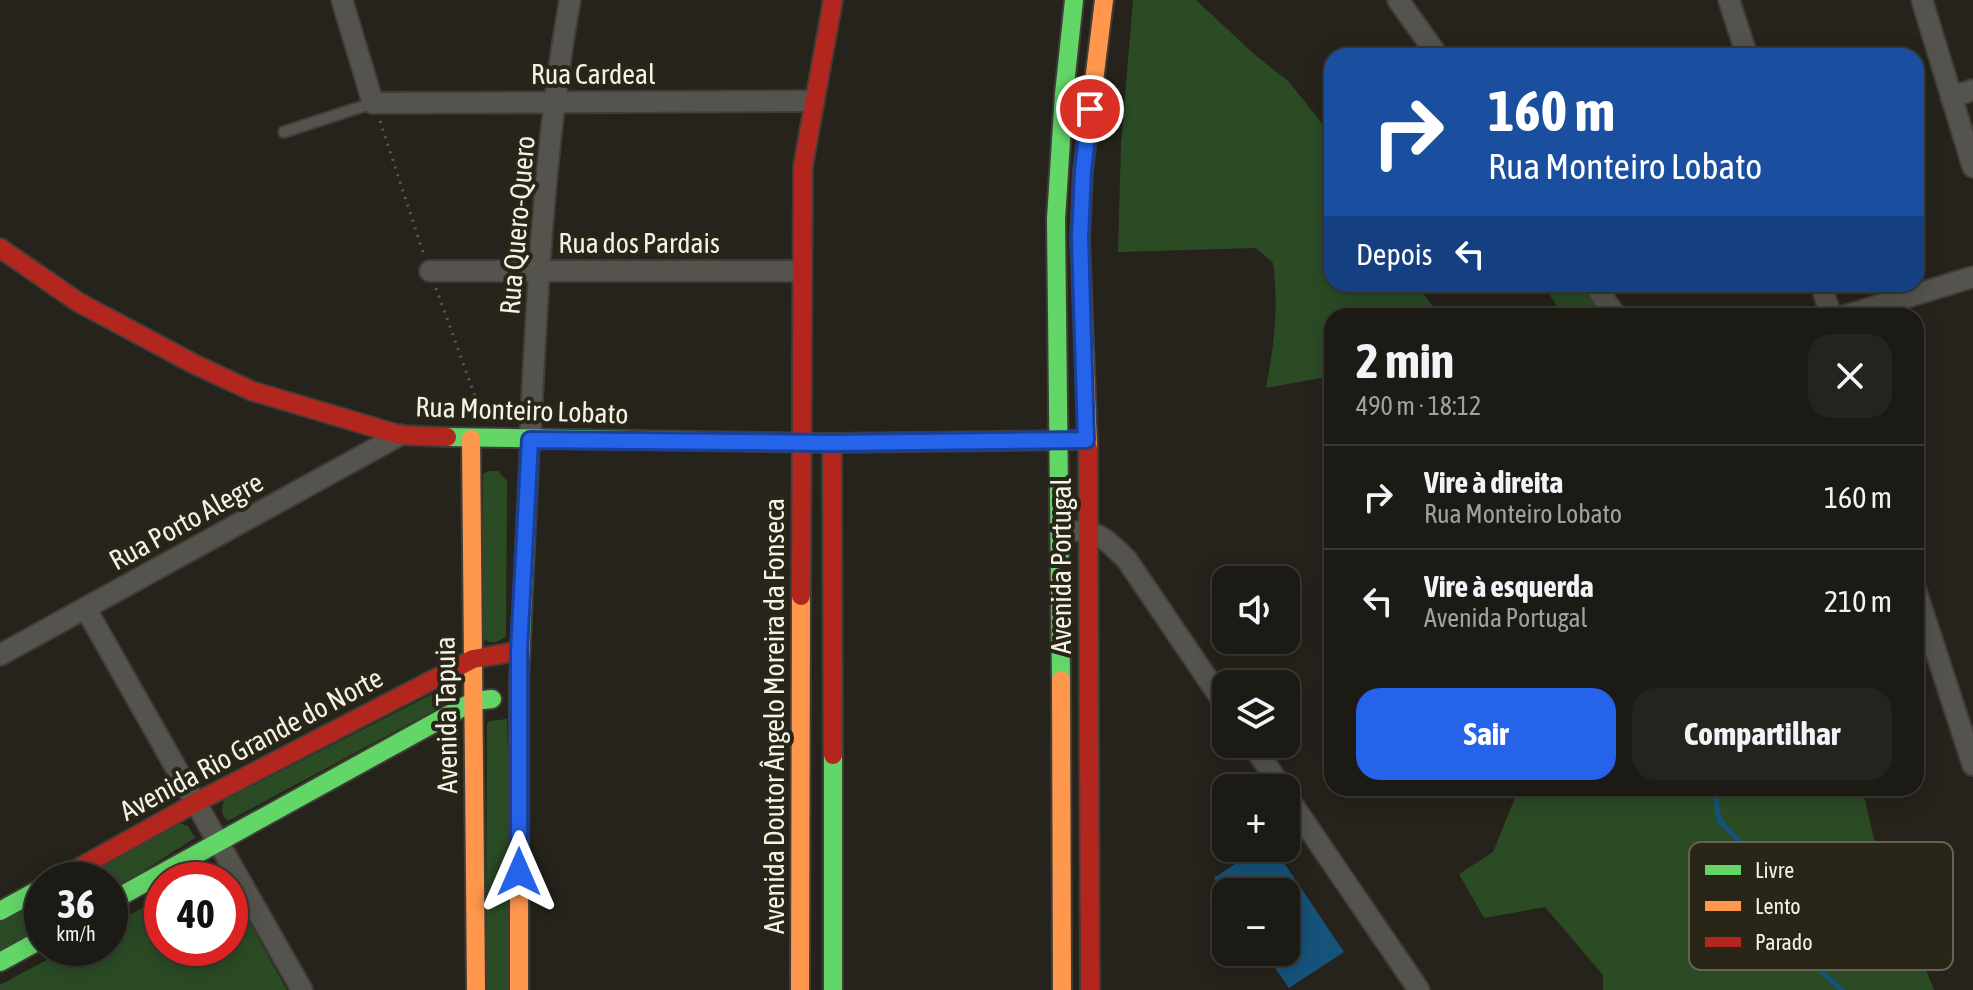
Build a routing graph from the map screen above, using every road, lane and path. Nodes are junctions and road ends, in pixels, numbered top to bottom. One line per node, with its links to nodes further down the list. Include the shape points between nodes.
1 (342, 0): 15 (street)
2 (833, 0): 14 (main road, Avenida Doutor Ângelo Moreira da Fonseca)
3 (1074, 0): 29 (main road, Avenida Portugal, via 1056,219)
4 (1104, 0): 30 (main road, Avenida Portugal, via 1080,238)
5 (1398, 0): 9 (street)
6 (1729, 0): 10 (street)
7 (1922, 0): 12 (street)
8 (569, 8): 13 (street, Rua Quero-Quero)
9 (1432, 48)
10 (1744, 48)
11 (1973, 90): 12 (street)
12 (1951, 97): 17 (street)
13 (556, 101): 14 (street, Rua Cardeal); 15 (street, Rua Cardeal); 20 (street, Rua Quero-Quero)
14 (814, 101): 21 (main road, Avenida Doutor Ângelo Moreira da Fonseca, via 803,166)
15 (373, 103): 16 (lane)
16 (284, 132)
17 (1973, 167)
18 (0, 248): 26 (main road, Rua Monteiro Lobato, via 78,302 196,365 252,391)
19 (430, 271): 20 (street, Rua dos Pardais)
20 (538, 271): 21 (street, Rua dos Pardais); 28 (street, Rua Quero-Quero)
21 (801, 271): 31 (main road, Avenida Doutor Ângelo Moreira da Fonseca)
22 (1973, 277): 24 (street)
23 (1923, 292): 25 (street)
24 (1924, 292)
25 (1870, 308)
26 (400, 435): 27 (main road, Rua Monteiro Lobato); 35 (street, Rua Porto Alegre)
27 (471, 439): 28 (main road, Rua Monteiro Lobato); 39 (main road, Avenida Tapuia)
28 (530, 440): 31 (main road, Rua Monteiro Lobato); 37 (main road)
29 (1060, 440): 30 (main road, Rua Monteiro Lobato); 32 (main road, Rua Monteiro Lobato); 33 (main road, Avenida Portugal)
30 (1086, 440): 34 (main road, Avenida Portugal)
31 (803, 443): 32 (main road, Rua Monteiro Lobato); 58 (main road, Avenida Doutor Ângelo Moreira da Fonseca)
32 (832, 443): 59 (main road, Avenida Doutor Ângelo Moreira da Fonseca)
33 (1060, 531): 34 (street); 44 (main road, Avenida Portugal)
34 (1090, 531): 40 (street, via 1127,560); 45 (main road, Avenida Portugal)
35 (86, 609): 38 (street, Rua Porto Alegre); 46 (street)
36 (1924, 615): 43 (street)
37 (519, 651): 39 (main road, Avenida Rio Grande do Norte); 41 (main road)
38 (0, 655)
39 (473, 659): 42 (main road, Avenida Tapuia); 46 (main road, Avenida Rio Grande do Norte)
40 (1212, 685)
41 (518, 695): 42 (main road); 57 (main road)
42 (474, 701): 48 (main road); 56 (main road, Avenida Tapuia)
43 (1973, 765)
44 (1061, 769): 45 (main road); 60 (main road, Avenida Portugal)
45 (1089, 770): 61 (main road, Avenida Portugal)
46 (197, 802): 48 (street); 49 (main road, Avenida Rio Grande do Norte)
47 (1300, 816): 62 (street)
48 (219, 843): 50 (main road); 55 (street)
49 (89, 862)
50 (128, 892)
51 (24, 898): 52 (main road)
52 (0, 911)
53 (24, 949): 54 (main road)
54 (0, 962)
55 (302, 990)
56 (476, 990)
57 (519, 990)
58 (800, 990)
59 (833, 990)
60 (1062, 990)
61 (1090, 990)
62 (1419, 990)

